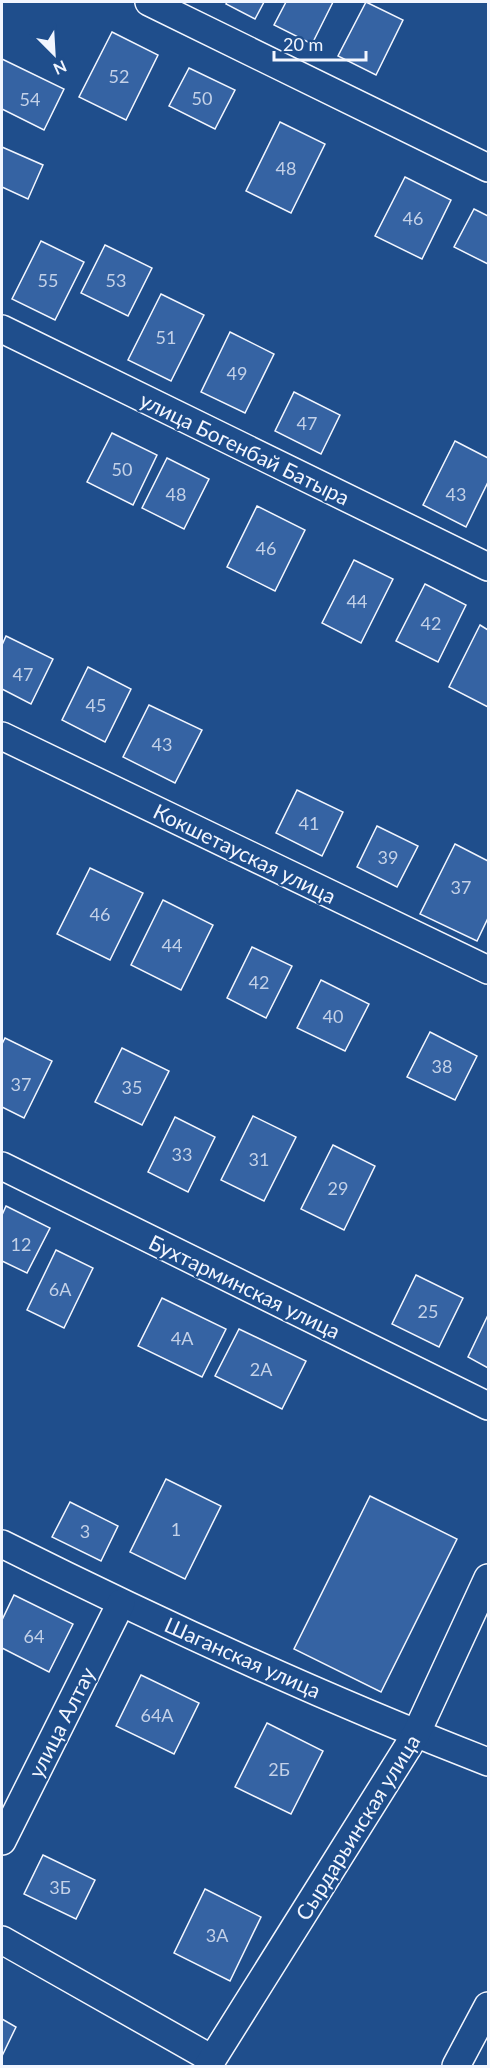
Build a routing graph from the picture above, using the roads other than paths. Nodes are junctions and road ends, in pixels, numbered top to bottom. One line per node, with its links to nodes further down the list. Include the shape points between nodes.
1 (149, 2): 2 (street)
2 (489, 168)
3 (2, 329): 4 (street, улица Богенбай Батыра)
4 (489, 567)
5 (2, 736): 6 (street, Кокшетауская улица)
6 (489, 970)
7 (2, 1166): 8 (street, Бухтарминская улица)
8 (489, 1406)
9 (2, 1544): 11 (street, Шаганская улица)
10 (489, 1578): 12 (street, Сырдарьинская улица)
11 (121, 1603): 12 (street, Шаганская улица); 14 (street, улица Алтау)
12 (416, 1734): 13 (street, Шаганская улица); 17 (street, Сырдарьинская улица)
13 (489, 1762)
14 (2, 1841)
15 (2, 1940): 17 (street)
16 (489, 2006): 18 (street)
17 (210, 2063)
18 (456, 2067)

